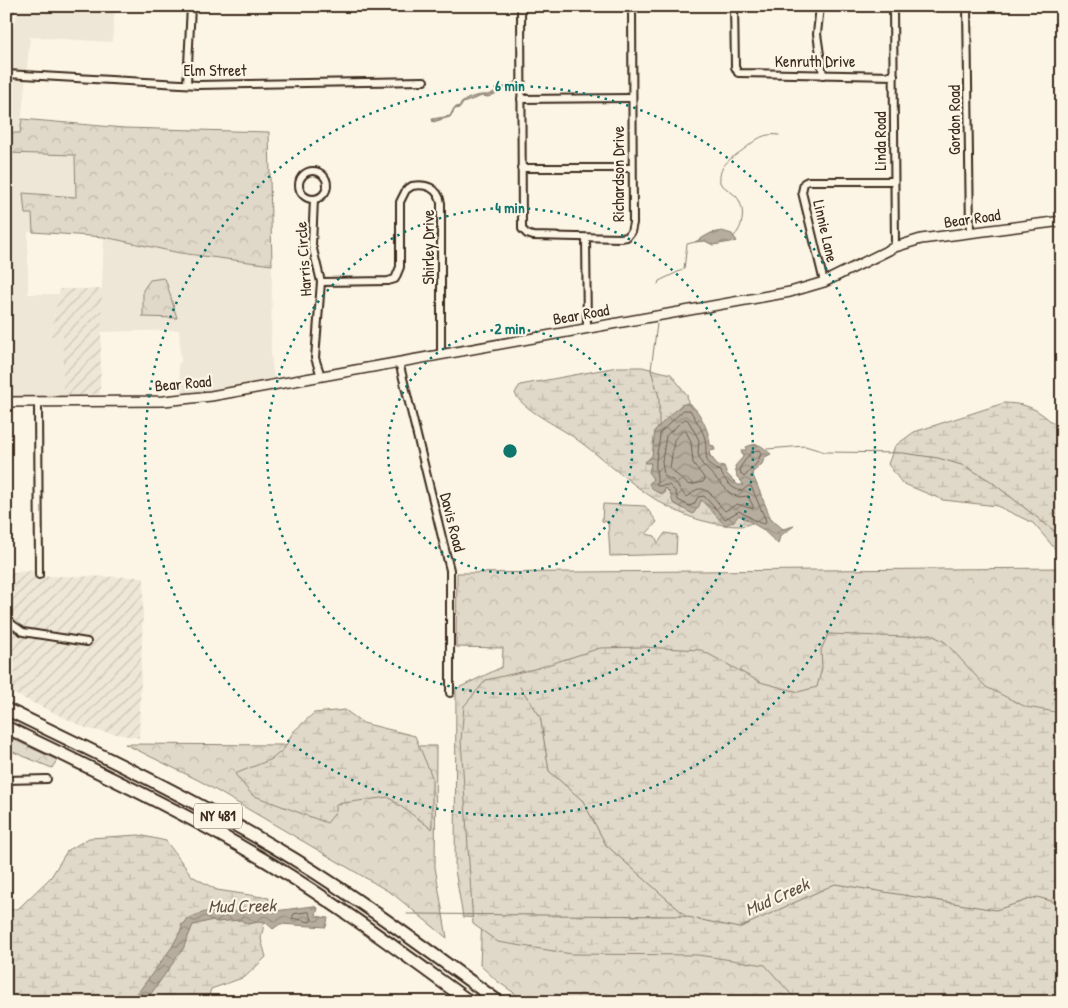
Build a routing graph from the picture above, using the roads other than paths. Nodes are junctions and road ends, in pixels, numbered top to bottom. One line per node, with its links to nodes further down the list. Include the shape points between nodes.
1 (8, 6): 9 (main road)
2 (191, 6): 14 (street)
3 (521, 6): 16 (street)
4 (632, 6): 15 (street, Richardson Drive)
5 (734, 6): 11 (street, Kenruth Drive, via 737,72)
6 (820, 6): 11 (street, via 817,34)
7 (894, 6): 12 (street, Linda Road)
8 (967, 6): 22 (street, Gordon Road)
9 (6, 13)
10 (6, 74): 14 (street, Elm Street)
11 (823, 75): 12 (street, Kenruth Drive)
12 (894, 76): 19 (street, Linda Road)
13 (424, 81): 14 (street, Elm Street)
14 (187, 84)
15 (631, 98): 16 (street); 18 (street, Richardson Drive)
16 (521, 99): 17 (street)
17 (521, 168): 18 (street); 23 (street, via 521,223 527,234)
18 (632, 168): 23 (street, Richardson Drive, via 631,232 620,238)
19 (894, 180): 24 (street, Linda Road); 26 (street, Linnie Lane, via 808,181 802,187)
20 (314, 199): 20 (street, Harris Circle, via 324,195 328,185 323,175 313,171 303,175 299,185 303,195); 25 (street, Harris Circle, via 312,246)
21 (1062, 221): 22 (main road, Bear Road)
22 (970, 233): 24 (main road, Bear Road, via 922,239)
23 (586, 238): 27 (street)
24 (895, 247): 26 (main road, Bear Road)
25 (321, 282): 28 (street, Shirley Drive, via 395,279 400,267 402,196 412,186 429,186 440,196 441,203); 30 (street, Harris Circle, via 315,358)
26 (824, 282): 27 (main road, Bear Road, via 764,297)
27 (587, 328): 28 (main road, Bear Road)
28 (441, 354): 29 (main road, Bear Road)
29 (399, 362): 30 (main road, Bear Road); 36 (street, Davis Road, via 450,570)
30 (321, 376): 32 (main road, Bear Road, via 189,399)
31 (6, 402): 32 (main road, Bear Road)
32 (38, 403): 33 (street)
33 (39, 574)
34 (6, 620): 35 (street, via 23,632)
35 (87, 642)
36 (450, 693)
37 (6, 709): 42 (highway, NY 481, via 154,781 294,860 353,897)
38 (6, 727): 41 (highway, NY 481, via 185,816 272,865 355,918)
39 (47, 779): 40 (street)
40 (6, 780)
41 (470, 1002)
42 (498, 1002)

